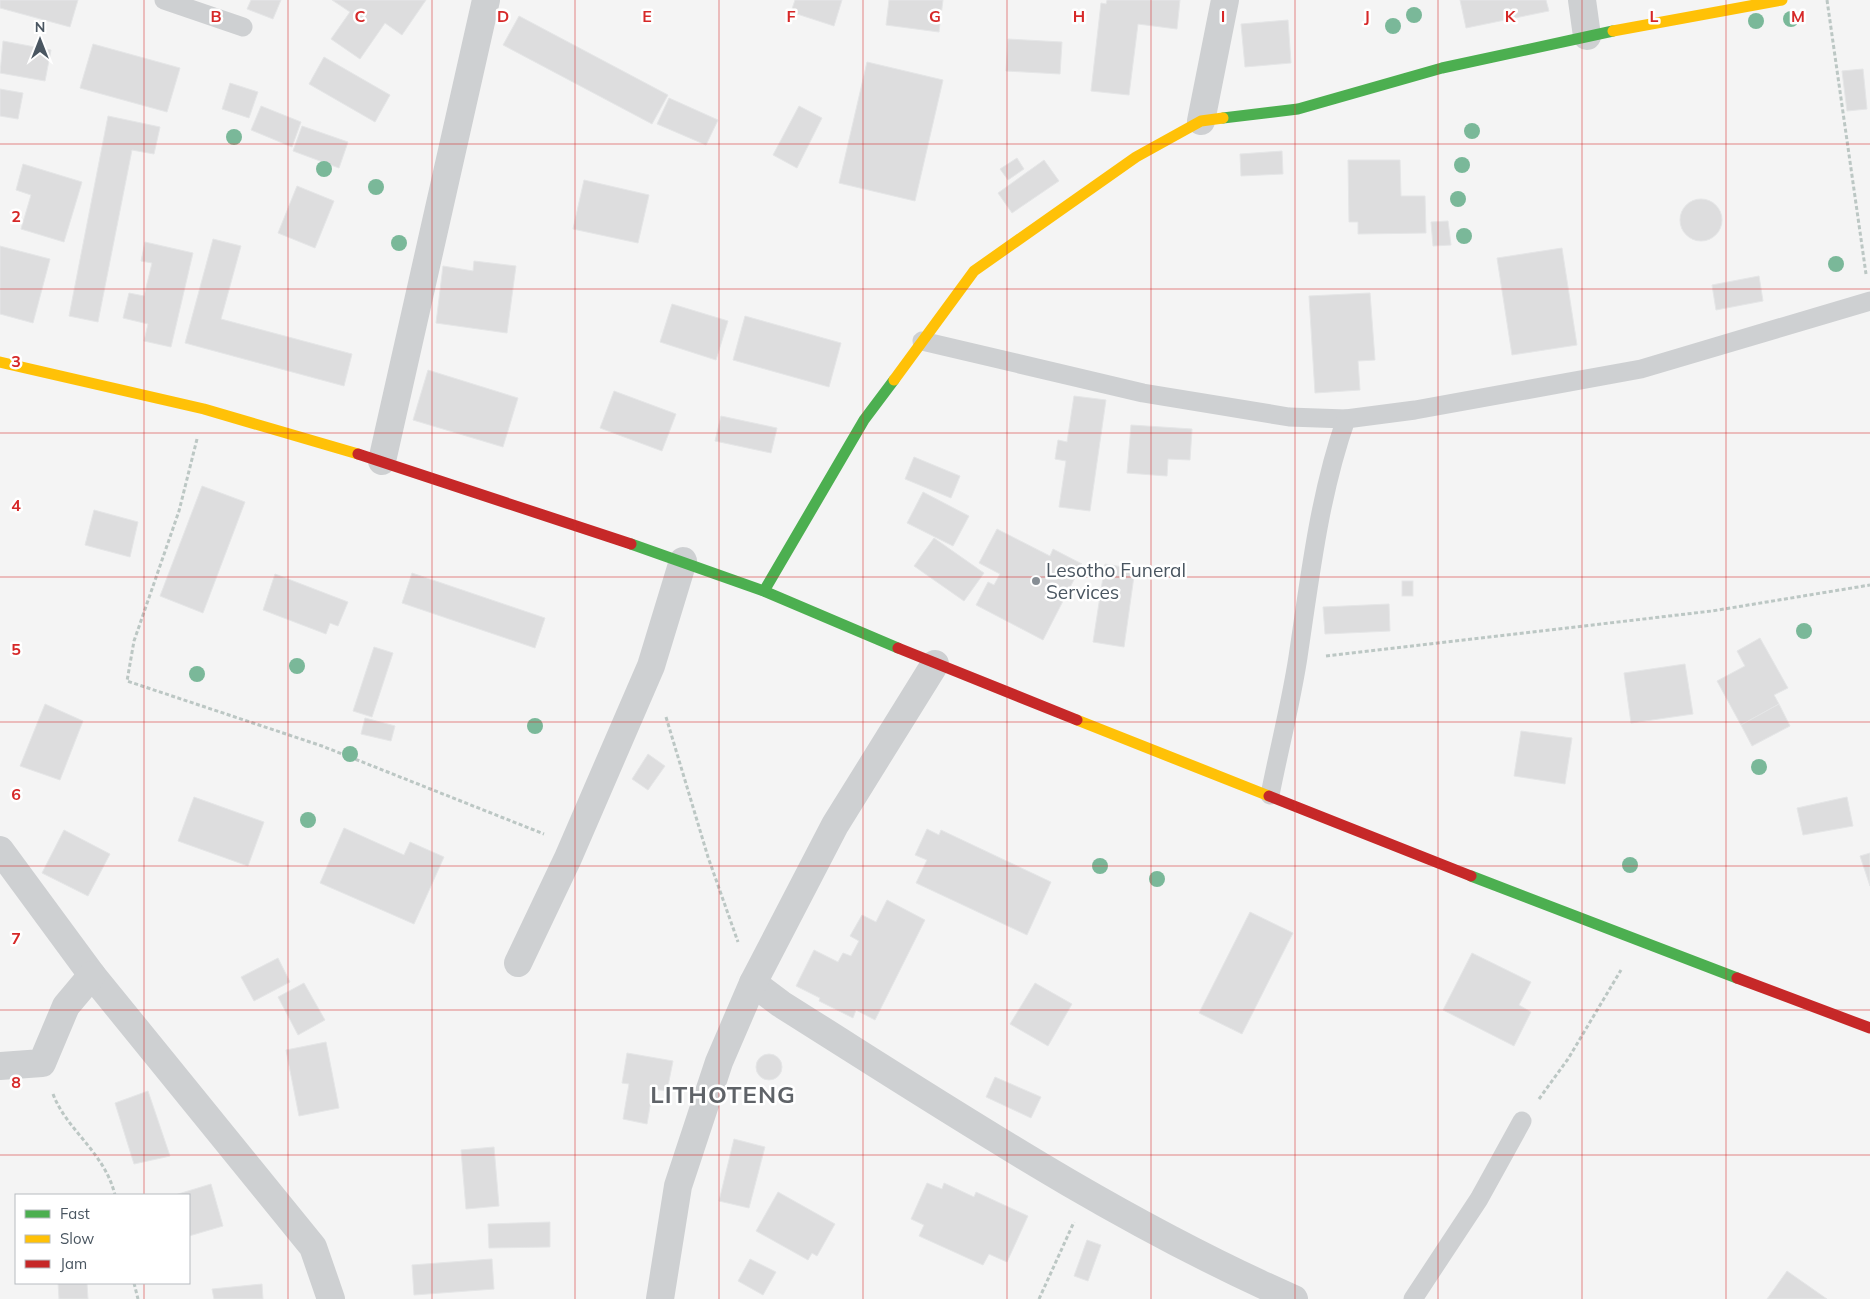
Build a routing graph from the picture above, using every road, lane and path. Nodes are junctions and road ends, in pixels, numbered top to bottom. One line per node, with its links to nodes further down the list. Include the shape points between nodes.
1 (164, 0): 7 (lane)
2 (486, 0): 16 (street)
3 (1225, 0): 9 (street)
4 (1582, 0): 8 (street)
5 (1782, 0): 8 (main road)
6 (1827, 0): 10 (path)
7 (243, 27)
8 (1587, 36): 9 (main road, via 1442,68 1298,109)
9 (1201, 121): 12 (main road, via 1136,157 974,271)
10 (1867, 279)
11 (1870, 301): 15 (lane, via 1641,369 1415,410)
12 (922, 341): 15 (lane, via 1143,393 1289,418); 19 (main road, via 864,420)
13 (0, 362): 14 (main road)
14 (204, 409): 16 (main road); 24 (path, via 179,511 134,641 127,680 322,746)
15 (1346, 419): 20 (lane, via 1332,458 1311,560)
16 (382, 461): 17 (main road)
17 (683, 561): 19 (main road); 24 (street, via 650,666)
18 (1870, 585): 20 (path, via 1712,611)
19 (764, 591): 21 (main road)
20 (1298, 660): 23 (lane)
21 (935, 664): 23 (main road); 29 (street, via 835,825)
22 (665, 714): 29 (path, via 708,857)
23 (1270, 795): 26 (main road)
24 (572, 846): 27 (street)
25 (0, 850): 28 (street)
26 (1629, 938): 30 (main road); 33 (path, via 1620,974 1568,1059)
27 (518, 963)
28 (92, 975): 31 (street, via 66,1006); 38 (street, via 312,1247)
29 (753, 983): 34 (street, via 781,1004); 39 (street, via 719,1062 678,1186)
30 (1870, 1028)
31 (42, 1063): 32 (street); 35 (path, via 58,1106 98,1156)
32 (0, 1066)
33 (1522, 1121): 42 (lane, via 1478,1199)
34 (1088, 1193): 40 (path); 41 (street, via 1230,1271)
35 (115, 1194)
36 (134, 1284): 37 (path)
37 (138, 1299)
38 (331, 1299)
39 (660, 1299)
40 (1040, 1299)
41 (1294, 1299)
42 (1413, 1299)

